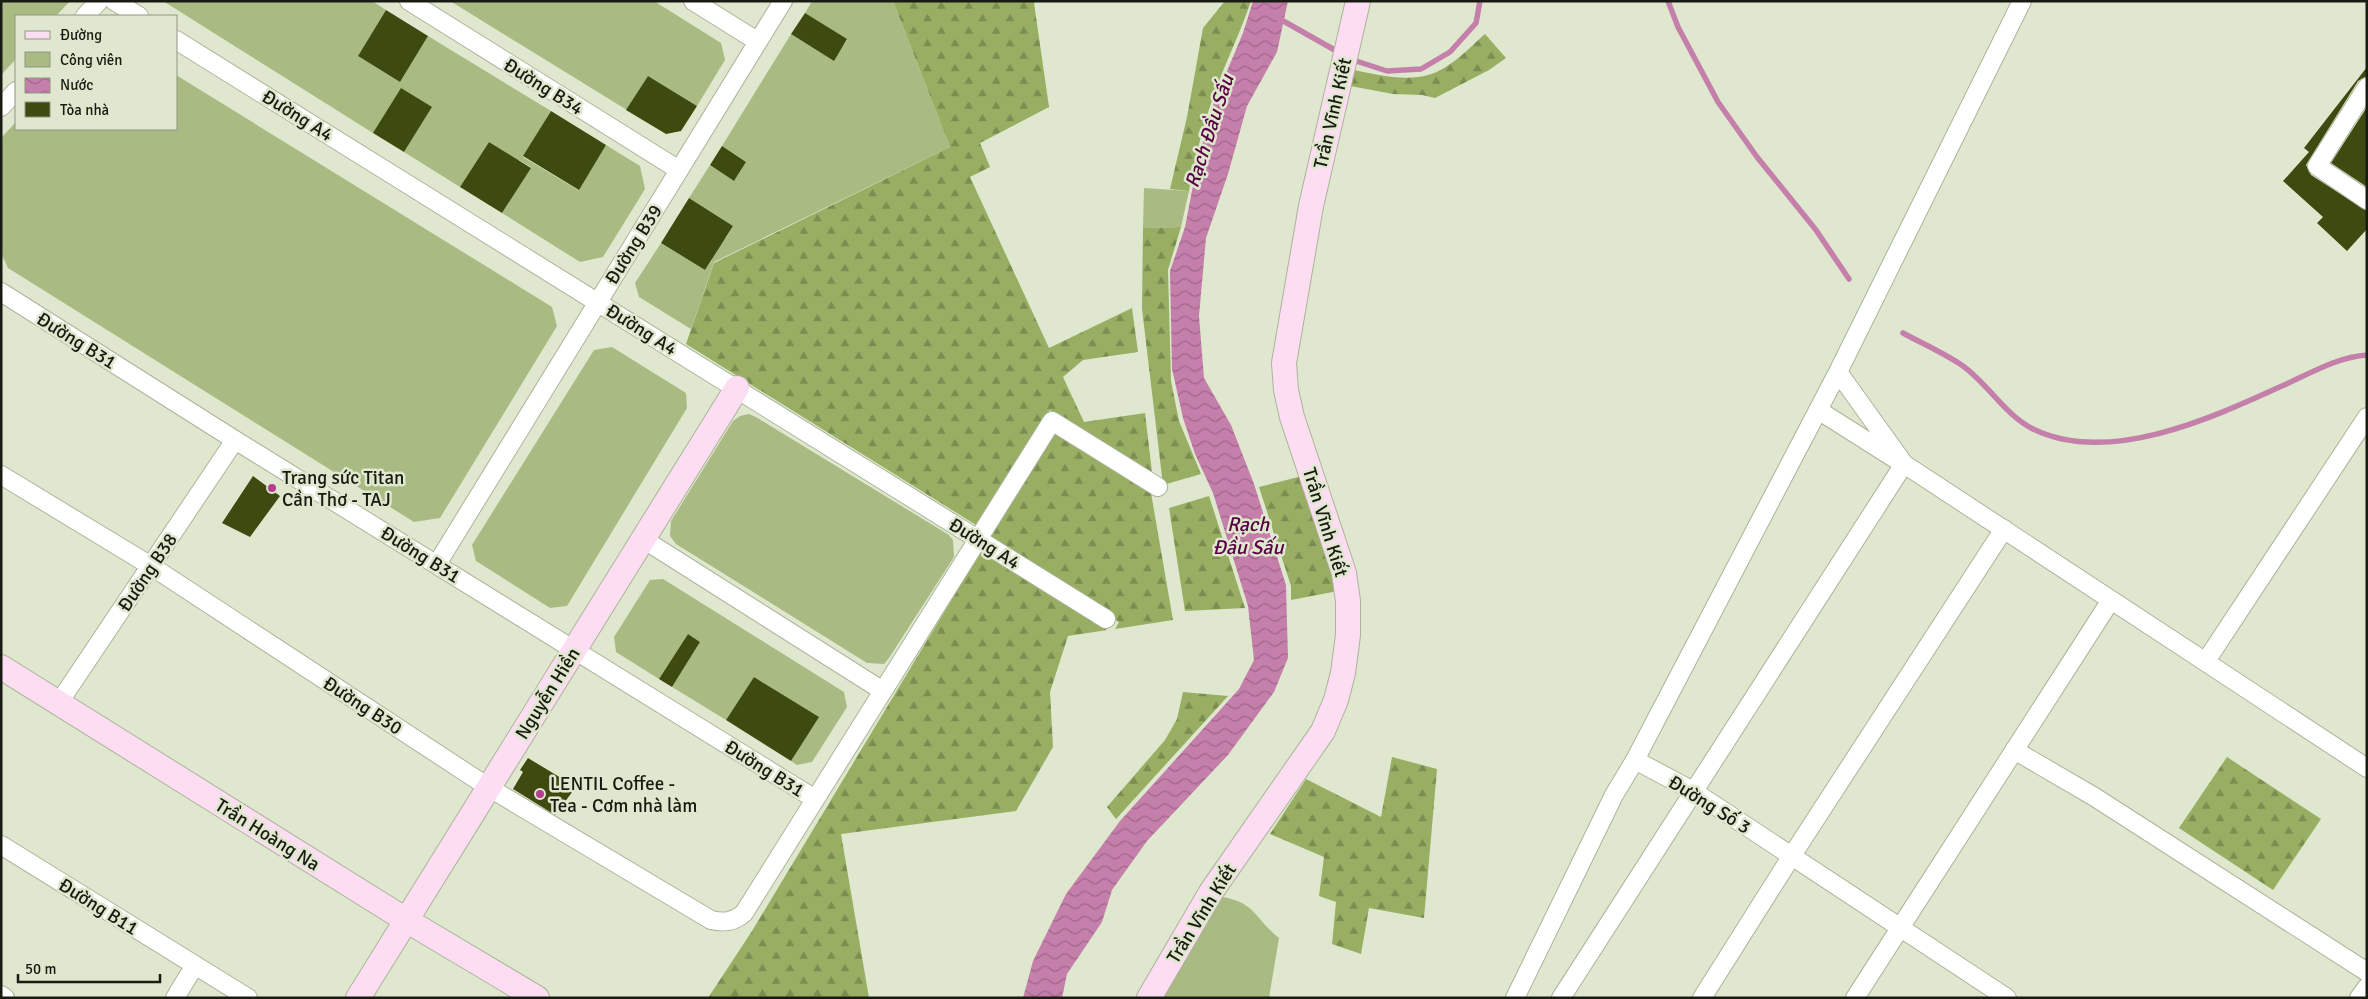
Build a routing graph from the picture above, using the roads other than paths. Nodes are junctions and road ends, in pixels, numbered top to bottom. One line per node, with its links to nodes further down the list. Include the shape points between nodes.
1 (99, 1): 8 (street)
2 (114, 1): 9 (street)
3 (409, 1): 15 (street, Đường B34)
4 (694, 1): 11 (street)
5 (783, 1): 11 (street, Đường B39)
6 (1358, 1): 60 (street, Trần Vĩnh Kiết, via 1311,206 1284,363 1292,417 1344,573 1348,635 1343,673 1323,731 1211,892)
7 (2022, 1): 19 (street)
8 (86, 15)
9 (136, 15)
10 (178, 41): 18 (street, Đường A4)
11 (757, 41): 15 (street, Đường B39)
12 (2367, 87): 16 (street, via 2317,166)
13 (15, 92): 14 (street)
14 (1, 107)
15 (679, 170): 18 (street, Đường B39)
16 (2367, 200)
17 (1, 292): 23 (street, Đường B31)
18 (598, 301): 20 (street, Đường A4); 30 (street, Đường B39)
19 (1838, 372): 21 (street); 24 (street)
20 (737, 388): 28 (street, Đường A4); 29 (street, Nguyễn Hiền)
21 (1818, 410): 24 (street); 41 (street)
22 (2367, 417): 35 (street)
23 (235, 440): 30 (street, Đường B31); 31 (street, Đường B38)
24 (1904, 464): 27 (street); 44 (street)
25 (1, 475): 31 (street, Đường B30)
26 (1158, 487): 28 (street, via 1052,421)
27 (2004, 530): 32 (street); 47 (street)
28 (978, 539): 33 (street, Đường A4); 38 (street)
29 (643, 540): 34 (street, Nguyễn Hiền); 38 (street)
30 (438, 564): 34 (street, Đường B31)
31 (151, 566): 39 (street, Đường B38); 43 (street, Đường B30)
32 (2112, 600): 35 (street); 40 (street)
33 (1106, 619)
34 (574, 649): 43 (street, Nguyễn Hiền); 45 (street, Đường B31)
35 (2206, 662): 42 (street)
36 (1, 667): 39 (street, Trần Hoàng Na)
37 (1, 685): 48 (street, Trần Hoàng Na)
38 (883, 691): 45 (street)
39 (58, 704): 48 (street, Trần Hoàng Na)
40 (2014, 750): 49 (street); 51 (street, via 2101,801)
41 (1635, 760): 44 (street, Đường Số 3); 61 (street, via 1614,795)
42 (2367, 768)
43 (488, 787): 45 (street, Đường B30, via 711,920 730,921 744,913); 48 (street, Nguyễn Hiền)
44 (1693, 791): 47 (street, Đường Số 3); 62 (street)
45 (815, 799)
46 (1, 845): 50 (street, Đường B11)
47 (1791, 856): 49 (street, Đường Số 3); 63 (street)
48 (402, 926): 57 (street, Nguyễn Hiền); 58 (street, Trần Hoàng Na); 59 (street, Trần Hoàng Na)
49 (1900, 928): 64 (street); 65 (street, Đường Số 3)
50 (195, 965): 55 (street); 56 (street, Đường B11)
51 (2367, 972)
52 (2367, 987): 66 (street)
53 (1, 995): 54 (street)
54 (5, 998)
55 (175, 998)
56 (248, 998)
57 (358, 998)
58 (508, 998)
59 (537, 998)
60 (1149, 998)
61 (1515, 998)
62 (1561, 998)
63 (1702, 998)
64 (1854, 998)
65 (2006, 998)
66 (2359, 998)

